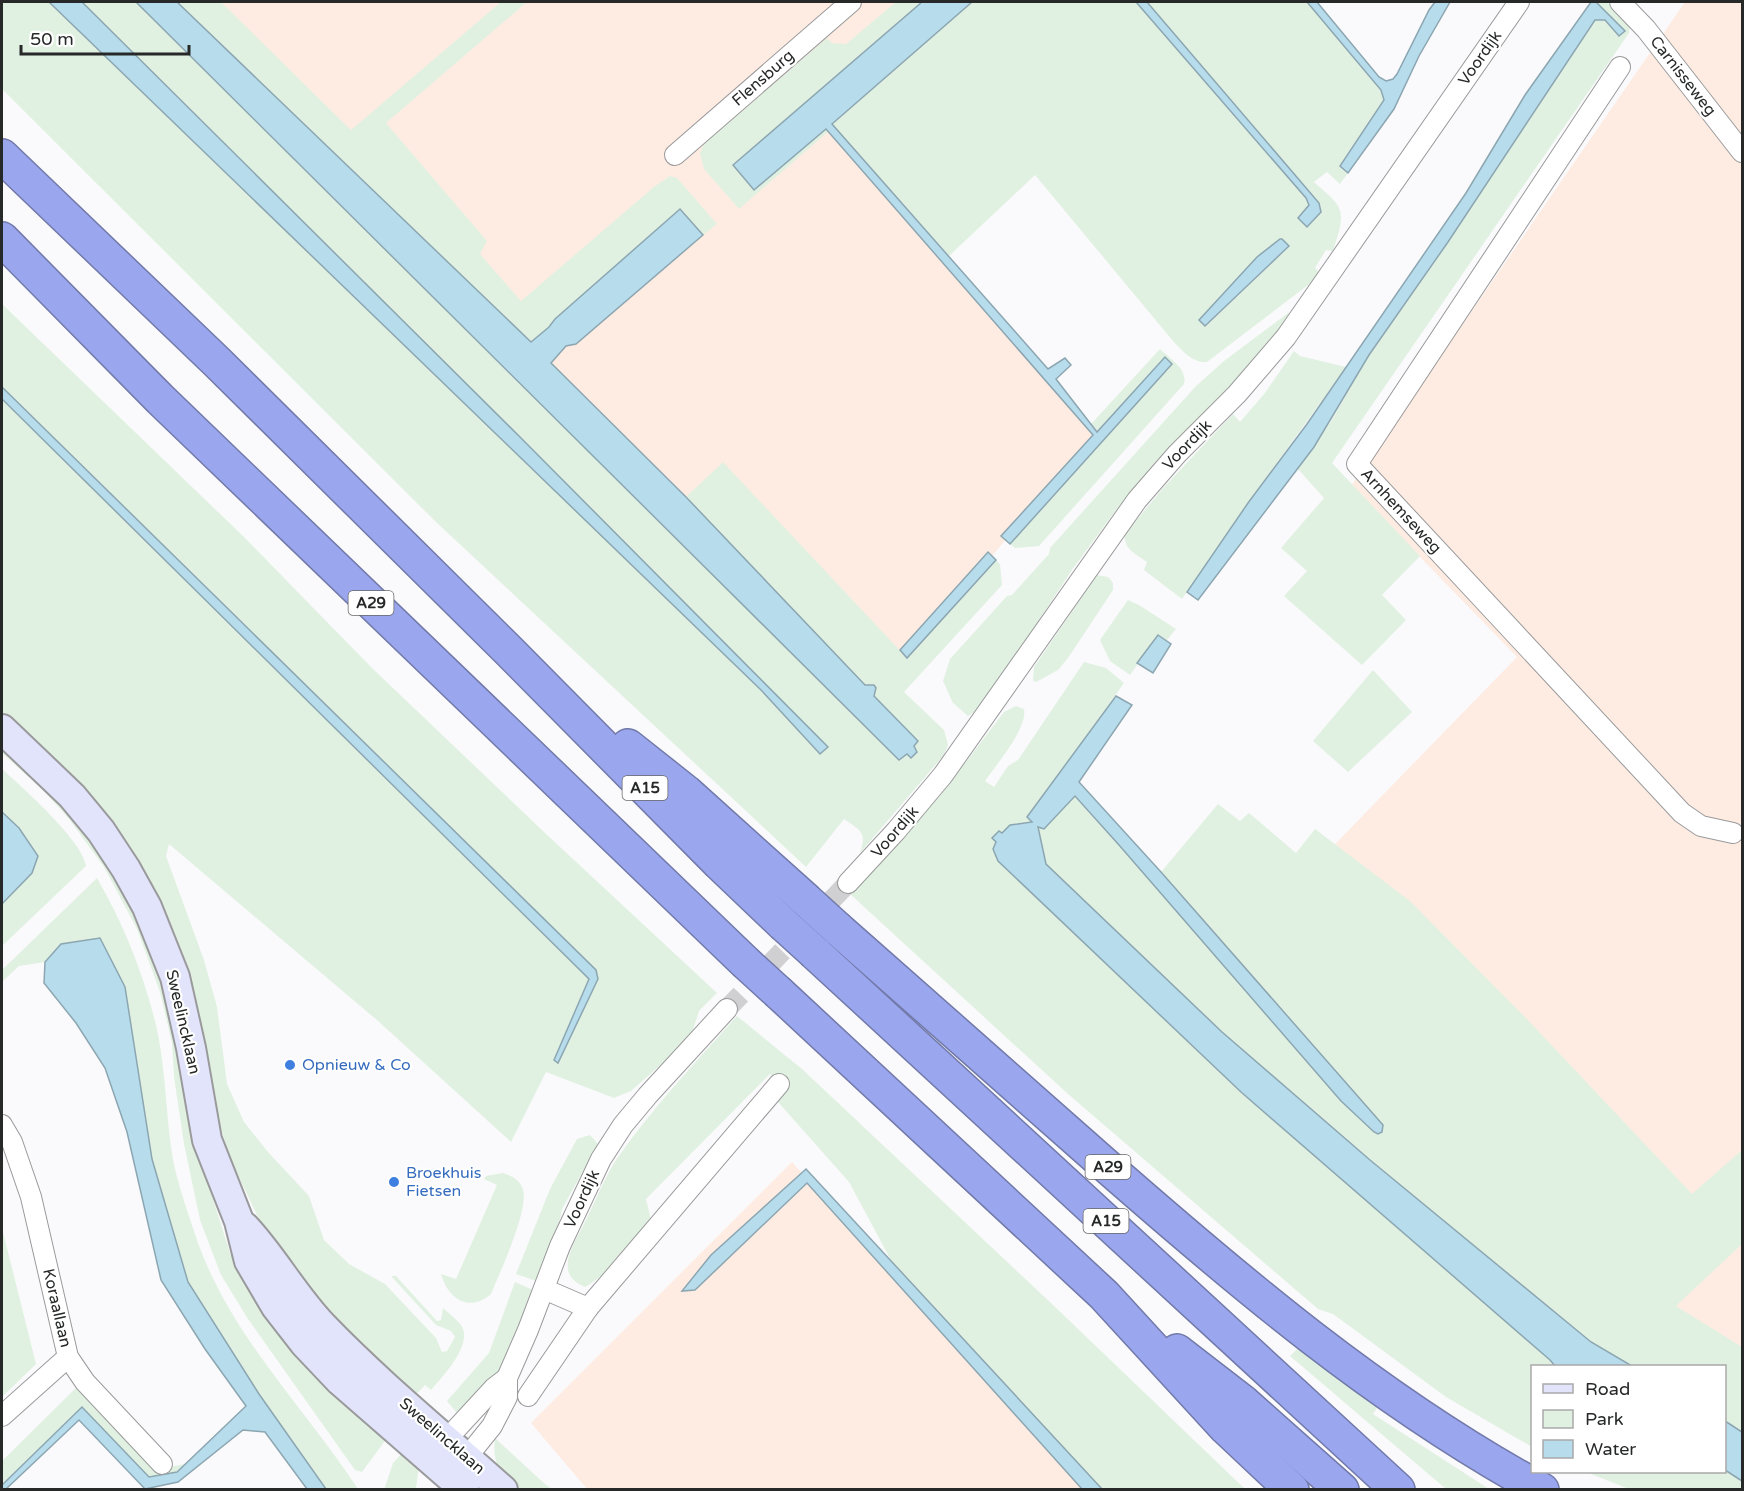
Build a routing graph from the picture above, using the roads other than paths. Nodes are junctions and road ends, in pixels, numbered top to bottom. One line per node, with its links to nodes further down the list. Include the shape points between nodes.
1 (851, 2): 6 (street, Flensburg)
2 (1519, 2): 12 (street, Voordijk, via 1286,337 1137,500 944,775)
3 (1620, 2): 5 (street, Carnisseweg)
4 (1620, 67): 11 (street, Arnhemseweg, via 1357,464 1682,813 1701,826)
5 (1743, 152)
6 (675, 155)
7 (2, 156): 9 (highway, A29)
8 (2, 239): 18 (highway, A29, bridge, via 160,399 746,962)
9 (509, 651): 31 (highway, A15, bridge, via 783,924); 32 (highway, A29, bridge, via 686,792 1210,1257 1355,1372 1430,1423)
10 (2, 729): 16 (main road, Sweelincklaan, via 72,796 101,831 147,907 175,977 207,1140)
11 (1740, 834)
12 (848, 883)
13 (727, 1009): 17 (street, Voordijk, via 648,1095 600,1159)
14 (779, 1084): 19 (street)
15 (2, 1125): 20 (street, Koraallaan, via 32,1197)
16 (239, 1221): 24 (main road, Sweelincklaan, via 323,1326); 26 (main road, Sweelincklaan, via 249,1261 276,1307 304,1342 340,1381)
17 (544, 1289): 19 (street); 21 (street, Voordijk)
18 (1104, 1295): 29 (highway, A29, via 1226,1428); 30 (highway, A29, via 1243,1402)
19 (588, 1308): 22 (street)
20 (68, 1357): 23 (street); 25 (street, Koraallaan, via 85,1382)
21 (507, 1378): 24 (street, Voordijk, via 494,1388); 24 (street, Voordijk, via 507,1397 492,1426)
22 (528, 1396)
23 (2, 1416)
24 (457, 1448): 26 (street, Voordijk); 28 (main road, Sweelincklaan)
25 (162, 1464)
26 (441, 1470): 27 (main road, Sweelincklaan)
27 (465, 1490)
28 (503, 1490)
29 (1292, 1490)
30 (1342, 1490)
31 (1398, 1490)
32 (1542, 1490)

